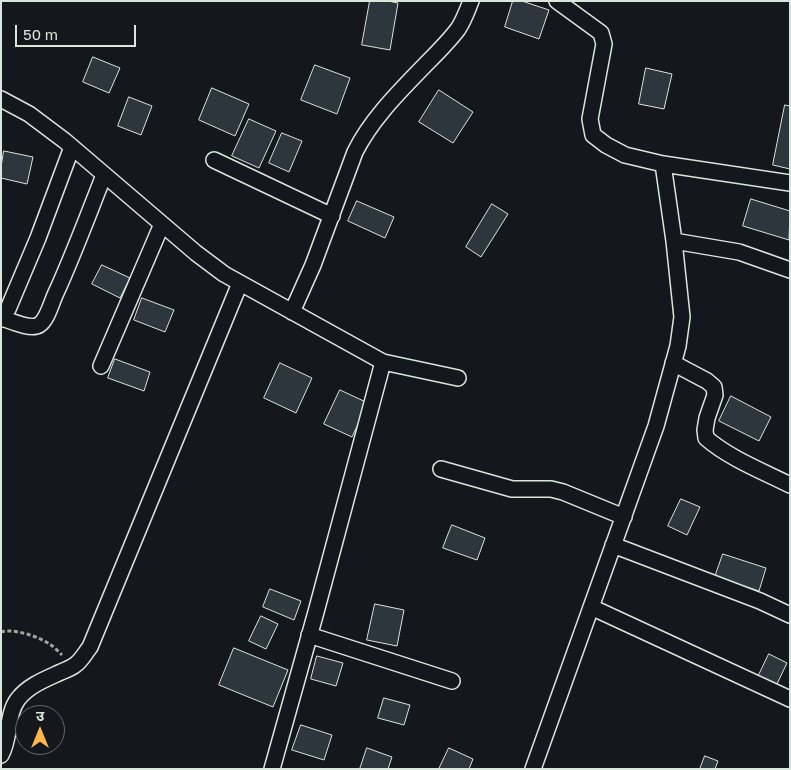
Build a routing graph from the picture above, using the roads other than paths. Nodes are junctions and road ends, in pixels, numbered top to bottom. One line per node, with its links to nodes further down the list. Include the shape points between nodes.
1 (471, 1): 9 (street, via 457,30 361,140)
2 (557, 1): 6 (street, via 601,33 604,44 590,120 593,134 625,155)
3 (1, 99): 4 (street, via 29,114)
4 (72, 147): 7 (street); 15 (street, via 38,238)
5 (214, 160): 9 (street)
6 (664, 164): 8 (street); 11 (street)
7 (104, 174): 10 (street); 15 (street, via 46,317 34,327)
8 (790, 183)
9 (332, 216): 14 (street)
10 (162, 224): 13 (street, via 196,253); 18 (street)
11 (674, 241): 12 (street, via 739,252); 17 (street, via 682,317)
12 (790, 270)
13 (240, 283): 14 (street); 29 (street, via 96,634 82,659 74,666 42,680 19,697)
14 (292, 312): 16 (street)
15 (2, 318)
16 (383, 362): 19 (street); 26 (street)
17 (673, 363): 21 (street, via 714,386 706,438 729,454); 22 (street, via 656,426)
18 (100, 366)
19 (458, 378)
20 (441, 469): 22 (street, via 512,489 563,492)
21 (790, 485)
22 (624, 517): 23 (street)
23 (613, 545): 24 (street); 25 (street)
24 (591, 607): 28 (street); 30 (street)
25 (790, 615)
26 (309, 635): 27 (street); 31 (street)
27 (452, 681)
28 (790, 700)
29 (1, 754)
30 (534, 768)
31 (272, 769)

